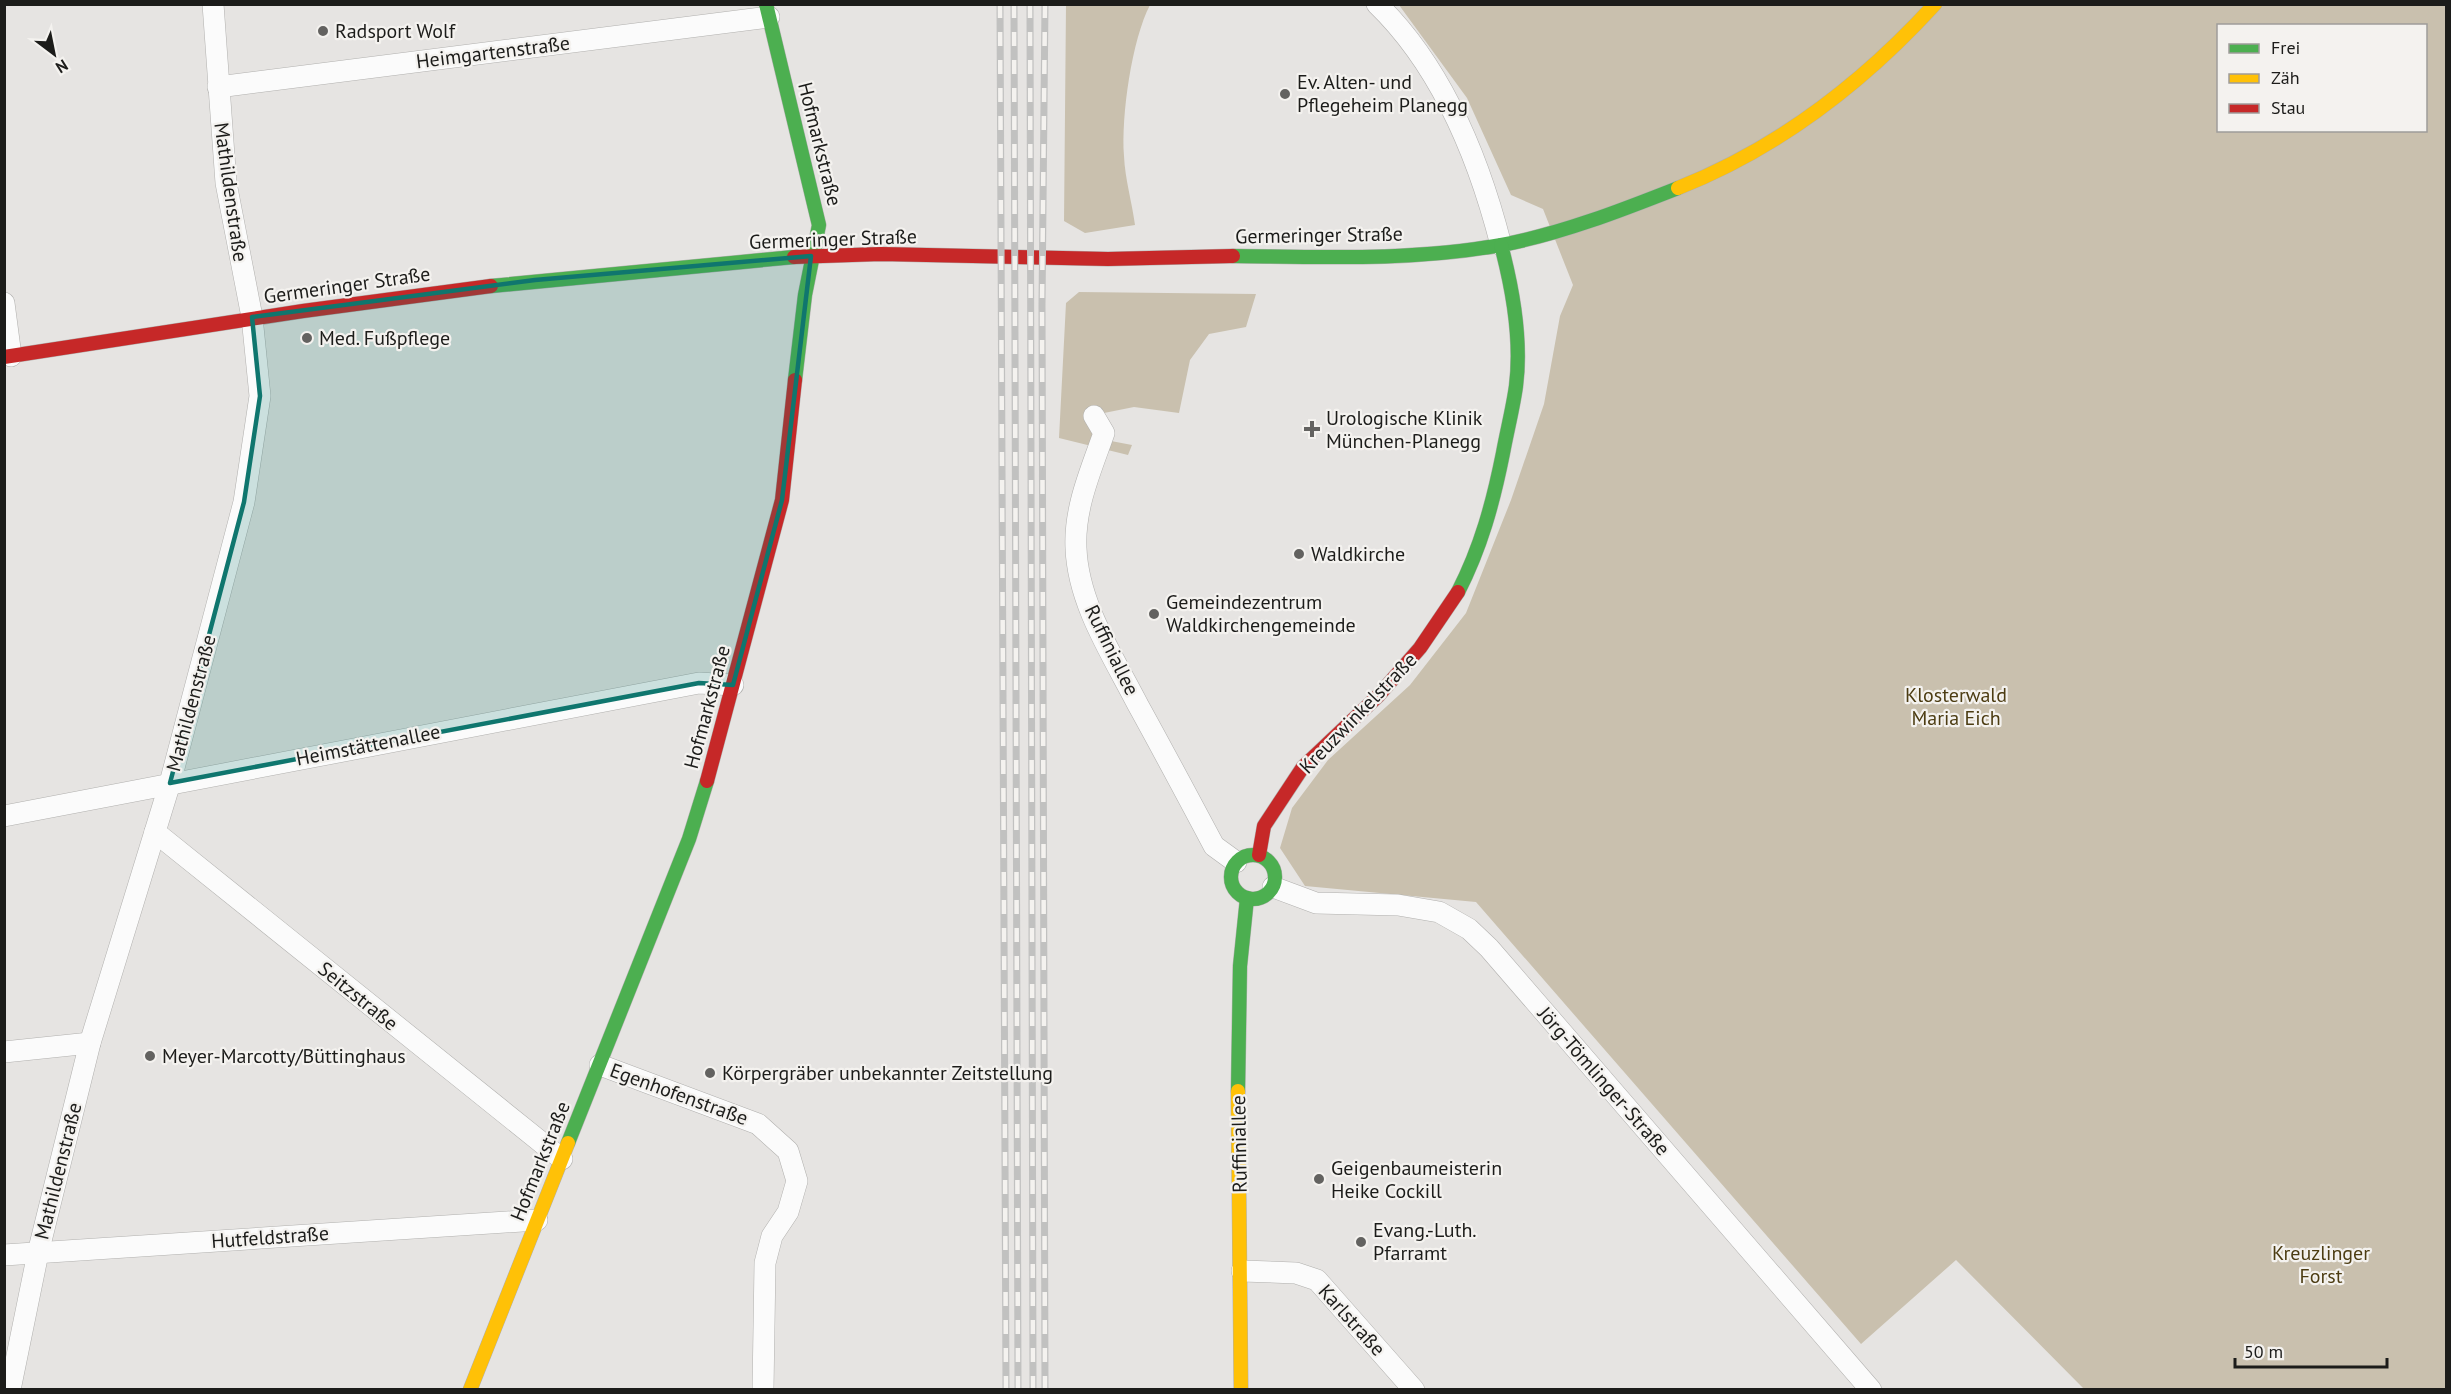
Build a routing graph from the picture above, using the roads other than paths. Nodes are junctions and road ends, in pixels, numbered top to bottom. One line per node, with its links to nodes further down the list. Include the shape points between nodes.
1 (213, 4): 5 (street, Mathildenstraße)
2 (1377, 4): 6 (street, Kreuzwinkelstraße, via 1434,75 1490,201)
3 (1935, 4): 6 (street, Germeringer Straße, via 1874,66 1820,109 1740,161 1661,195)
4 (767, 11): 5 (street, Heimgartenstraße); 7 (street, Hofmarkstraße, via 819,225)
5 (218, 87): 9 (street, Mathildenstraße, via 226,183)
6 (1502, 244): 7 (street, Germeringer Straße, via 1444,252 1306,258); 16 (street, Kreuzwinkelstraße, via 1516,326 1516,384 1491,510 1474,561 1452,604 1420,648 1378,696 1303,767 1264,826)
7 (811, 256): 9 (street, Germeringer Straße, via 535,280); 12 (street, Hofmarkstraße, via 782,500)
8 (4, 303): 10 (street)
9 (252, 317): 10 (street, Germeringer Straße); 13 (street, Mathildenstraße, via 260,396 244,502)
10 (8, 357)
11 (1094, 416): 17 (street, Ruffiniallee, via 1104,433 1081,498 1076,547 1081,582 1113,658 1214,846)
12 (733, 686): 13 (street, Heimstättenallee, via 699,683); 22 (street, Hofmarkstraße, via 689,839)
13 (170, 783): 14 (street, Heimstättenallee); 15 (street, Mathildenstraße)
14 (4, 816)
15 (155, 832): 20 (street, Mathildenstraße); 23 (street, Seitzstraße)
16 (1259, 855): 17 (street, via 1251,854); 18 (street, via 1274,868)
17 (1236, 862): 19 (street, via 1232,870 1233,888)
18 (1273, 888): 19 (street, via 1262,897); 33 (street, Jörg-Tömlinger-Straße, via 1316,903 1398,905 1439,912 1469,929)
19 (1247, 898): 27 (street, Ruffiniallee, via 1241,934 1238,1016)
20 (90, 1043): 21 (street); 25 (street, Mathildenstraße)
21 (4, 1052)
22 (600, 1065): 23 (street, Hofmarkstraße); 30 (street, Egenhofenstraße, via 758,1124 788,1151 797,1181 788,1212 772,1236 765,1263)
23 (562, 1159): 24 (street, Hofmarkstraße)
24 (537, 1220): 25 (street, Hutfeldstraße); 29 (street, Hofmarkstraße)
25 (38, 1252): 26 (street, Hutfeldstraße); 28 (street, Mathildenstraße)
26 (4, 1255)
27 (1242, 1271): 31 (street, Ruffiniallee); 32 (street, Karlstraße, via 1296,1274 1317,1280)
28 (10, 1389)
29 (470, 1389)
30 (763, 1389)
31 (1241, 1389)
32 (1414, 1389)
33 (1871, 1389)

